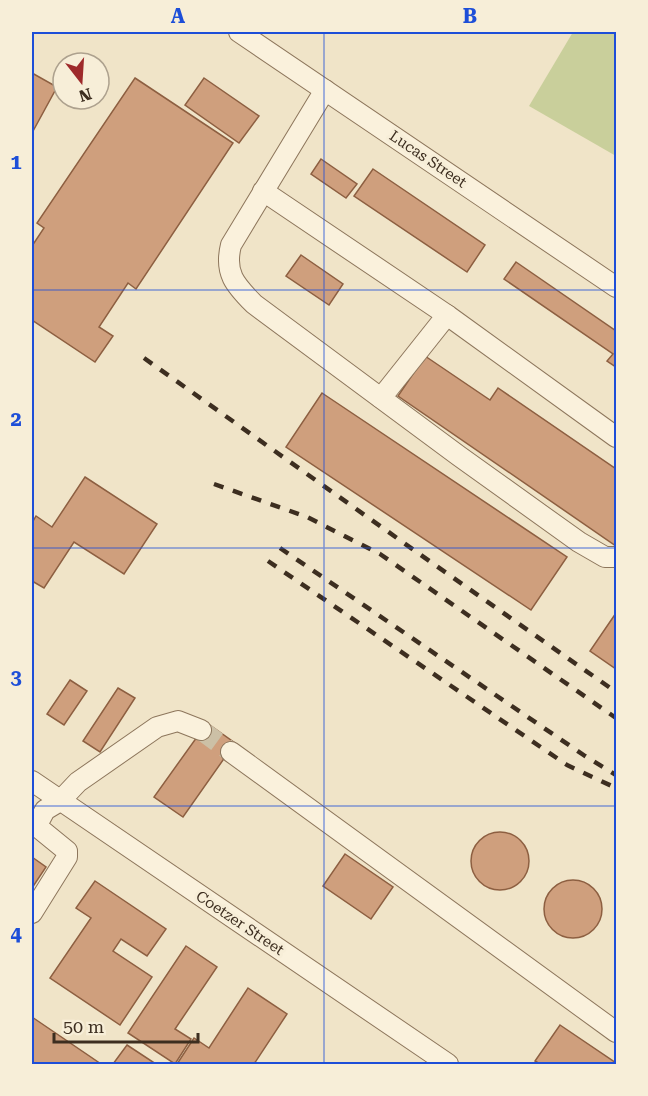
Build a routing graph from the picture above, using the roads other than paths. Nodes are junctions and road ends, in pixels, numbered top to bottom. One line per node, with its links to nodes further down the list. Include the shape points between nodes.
1 (239, 32): 2 (street, Lucas Street)
2 (325, 90): 3 (street); 4 (street, Lucas Street)
3 (263, 191): 5 (street); 6 (street, via 231,245 229,272 237,287 254,304)
4 (616, 287)
5 (447, 315): 6 (street); 7 (street)
6 (381, 398): 8 (street, via 579,542 605,557)
7 (616, 437)
8 (616, 557)
9 (201, 730): 12 (street, via 178,721 157,727 78,782)
10 (231, 752): 14 (street)
11 (32, 781): 12 (street, Coetzer Street)
12 (60, 801): 13 (street, via 45,810 38,822 40,830 67,851 67,857); 15 (street, Coetzer Street)
13 (32, 913)
14 (616, 1032)
15 (448, 1065)

